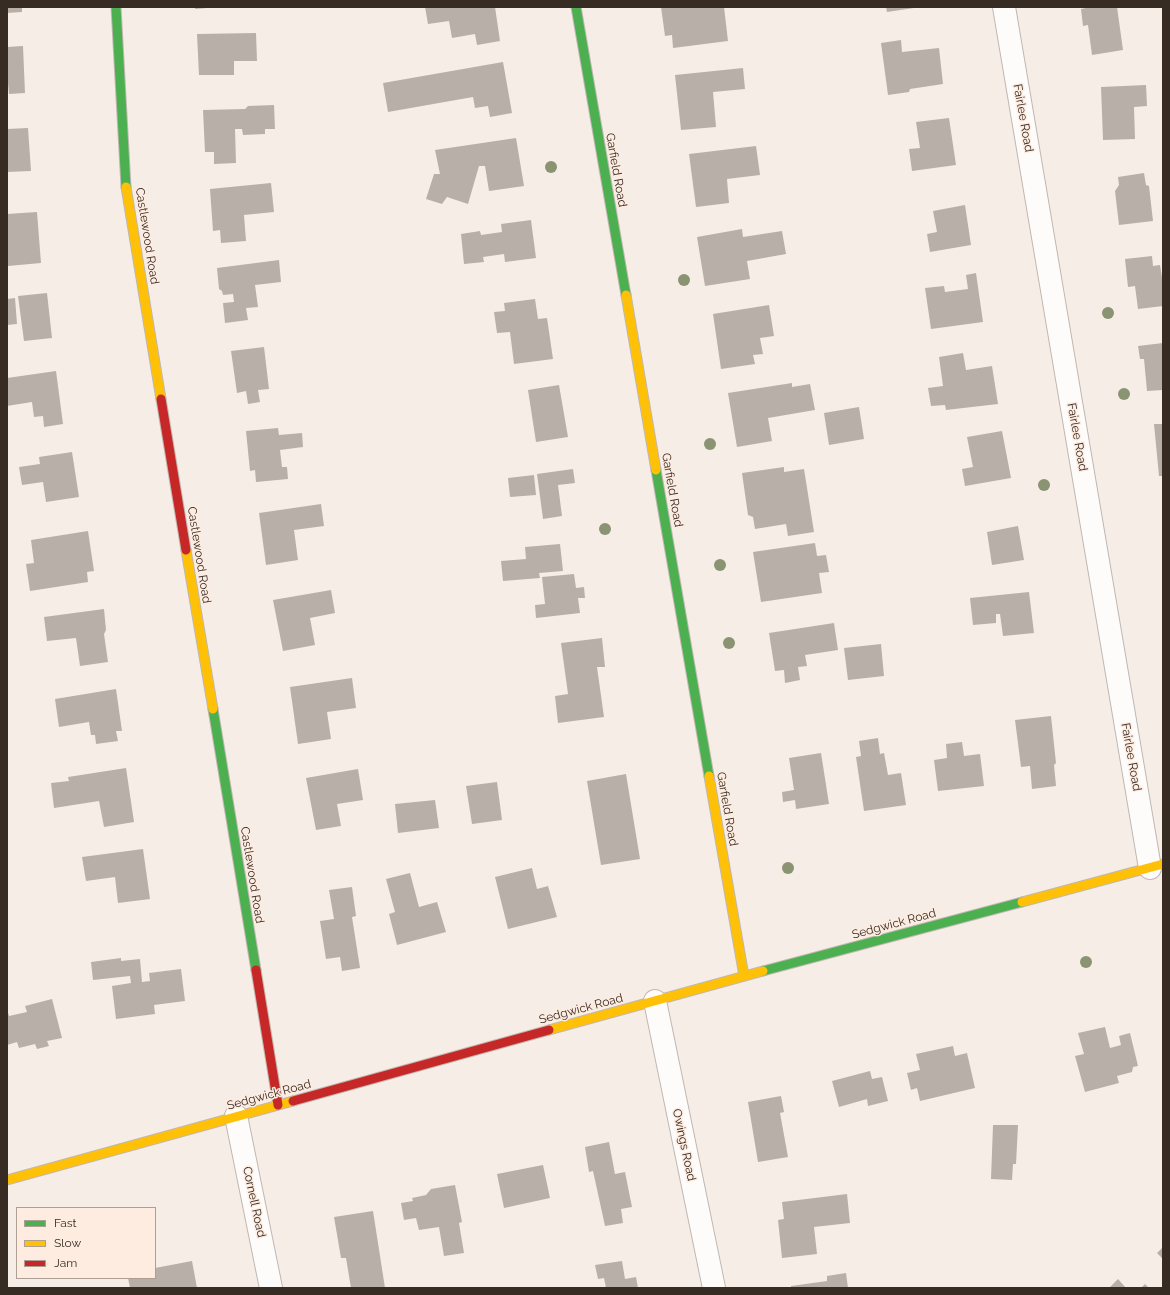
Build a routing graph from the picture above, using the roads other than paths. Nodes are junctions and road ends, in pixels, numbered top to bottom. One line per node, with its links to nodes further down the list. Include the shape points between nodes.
1 (116, 7): 7 (street, Castlewood Road, via 126,184)
2 (576, 7): 5 (street, Garfield Road)
3 (1004, 7): 4 (street, Fairlee Road)
4 (1157, 866): 5 (street, Sedgwick Road)
5 (744, 976): 6 (street, Sedgwick Road)
6 (655, 1002): 7 (street, Sedgwick Road); 11 (street, Owings Road)
7 (278, 1105): 8 (street, Sedgwick Road)
8 (236, 1116): 9 (street, Sedgwick Road); 10 (street, Cornell Road)
9 (7, 1180)
10 (271, 1288)
11 (714, 1288)

